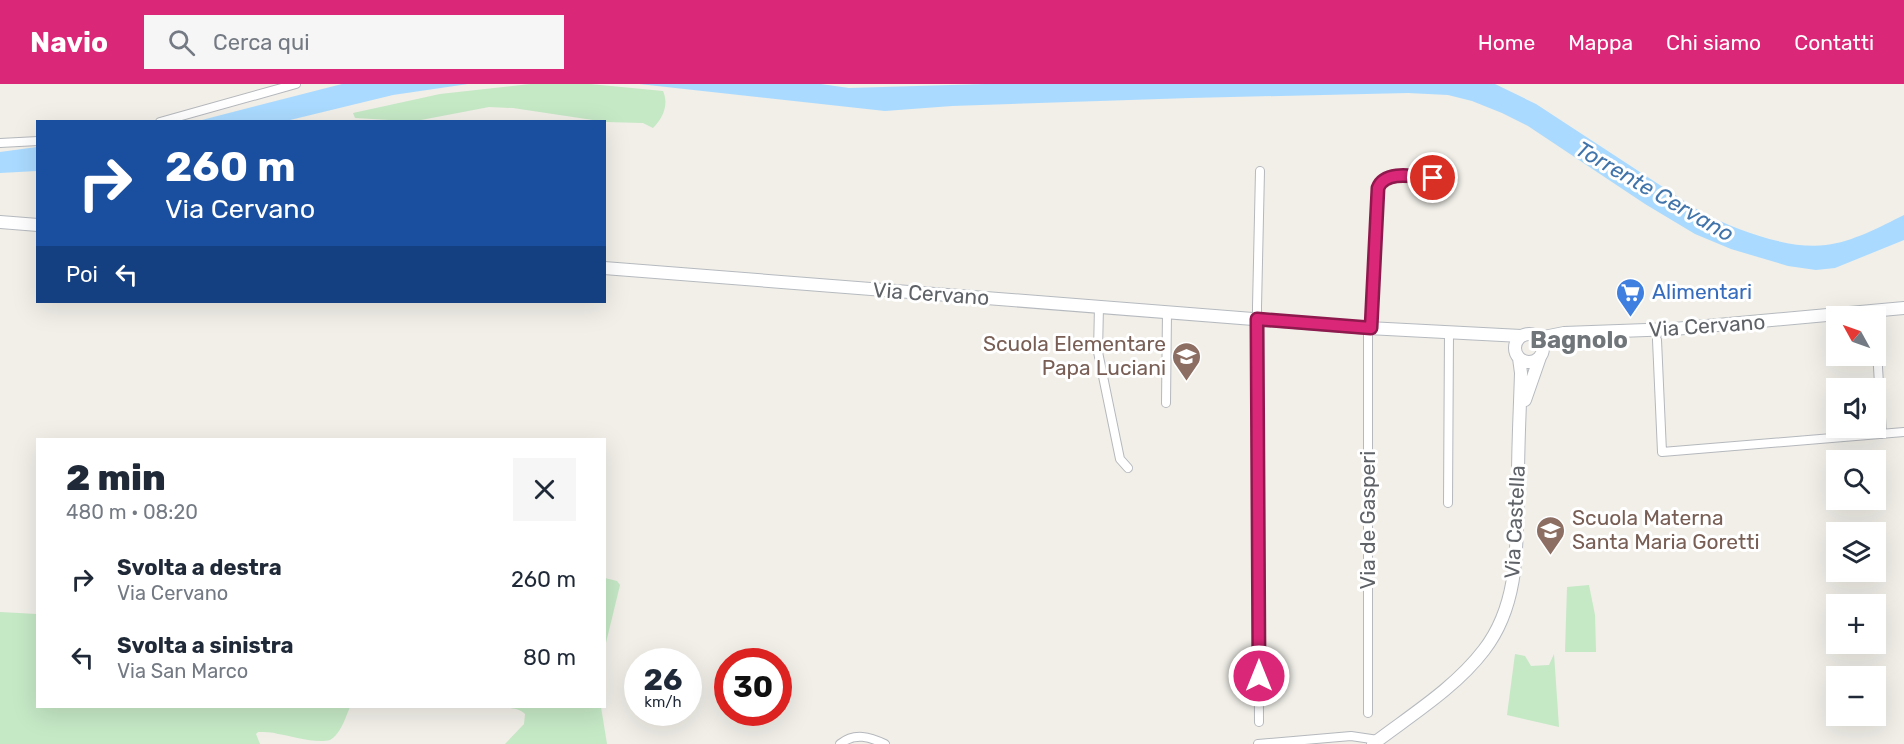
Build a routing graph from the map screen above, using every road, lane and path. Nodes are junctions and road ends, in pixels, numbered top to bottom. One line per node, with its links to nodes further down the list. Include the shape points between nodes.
1 (296, 84): 2 (street)
2 (167, 120)
3 (36, 141): 4 (street)
4 (0, 143)
5 (1260, 171): 15 (street)
6 (1453, 179): 16 (street, Via de Gasperi, via 1394,176 1380,183)
7 (0, 222): 8 (main road)
8 (36, 225)
9 (606, 268): 10 (main road, Via Cervano)
10 (1099, 306): 12 (main road, Via Cervano); 30 (street, via 1098,352 1120,459)
11 (1904, 308): 13 (main road, Via Cervano)
12 (1167, 312): 15 (main road, Via Cervano); 25 (street)
13 (1886, 312)
14 (1826, 318): 18 (main road, Via Cervano)
15 (1257, 319): 16 (main road, Via Cervano); 33 (street)
16 (1369, 328): 17 (main road, Via Cervano); 32 (street, Via de Gasperi)
17 (1449, 333): 19 (main road, Via Cervano); 31 (street)
18 (1577, 333): 21 (main road, Via Cervano); 24 (main road)
19 (1485, 334): 20 (main road, Via Cervano); 23 (main road, via 1506,340)
20 (1521, 336): 21 (main road, via 1528,333); 23 (main road, via 1516,343)
21 (1539, 338): 24 (main road, via 1543,345)
22 (1657, 340): 29 (street, Via Cervano, via 1662,452)
23 (1517, 355): 24 (main road, via 1527,362); 26 (main road, via 1521,373)
24 (1541, 355): 26 (main road)
25 (1166, 403)
26 (1519, 428): 34 (main road, Via Castella, via 1515,574 1498,626 1486,648 1465,671)
27 (1904, 432): 28 (street, Via Cervano)
28 (1886, 434)
29 (1833, 438)
30 (1128, 468)
31 (1448, 503)
32 (1368, 713)
33 (1259, 722)
34 (1375, 742): 37 (street, Via Castella, via 1351,736)
35 (840, 744): 36 (street, via 862,736)
36 (885, 744)
37 (1258, 744)

